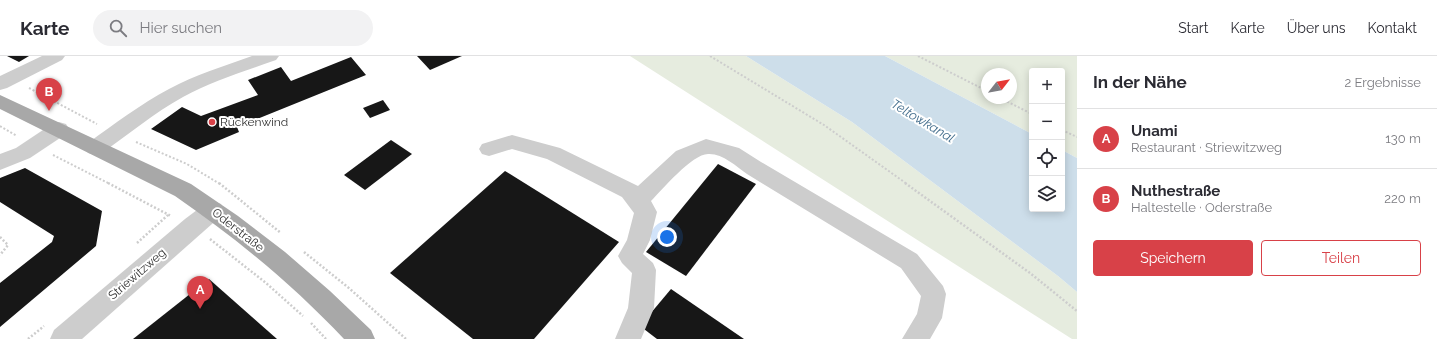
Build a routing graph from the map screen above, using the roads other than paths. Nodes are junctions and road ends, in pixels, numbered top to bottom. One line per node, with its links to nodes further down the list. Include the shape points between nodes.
1 (56, 56): 3 (street)
2 (270, 56): 6 (street, via 178,92)
3 (0, 84)
4 (0, 101): 5 (main road, Oderstraße)
5 (59, 129): 6 (main road, Oderstraße); 8 (street, via 23,153)
6 (95, 148): 10 (main road, Oderstraße, via 183,190)
7 (489, 149): 9 (street, via 512,142 553,153 630,191)
8 (0, 162)
9 (637, 201): 13 (street, via 646,212 638,240 630,256 644,270 641,308); 14 (street, via 683,156 706,146 732,153 909,261 934,294 929,318)
10 (213, 210): 11 (street, Striewitzweg); 12 (main road, Oderstraße, via 320,298)
11 (63, 339)
12 (362, 339)
13 (628, 339)
14 (915, 339)

